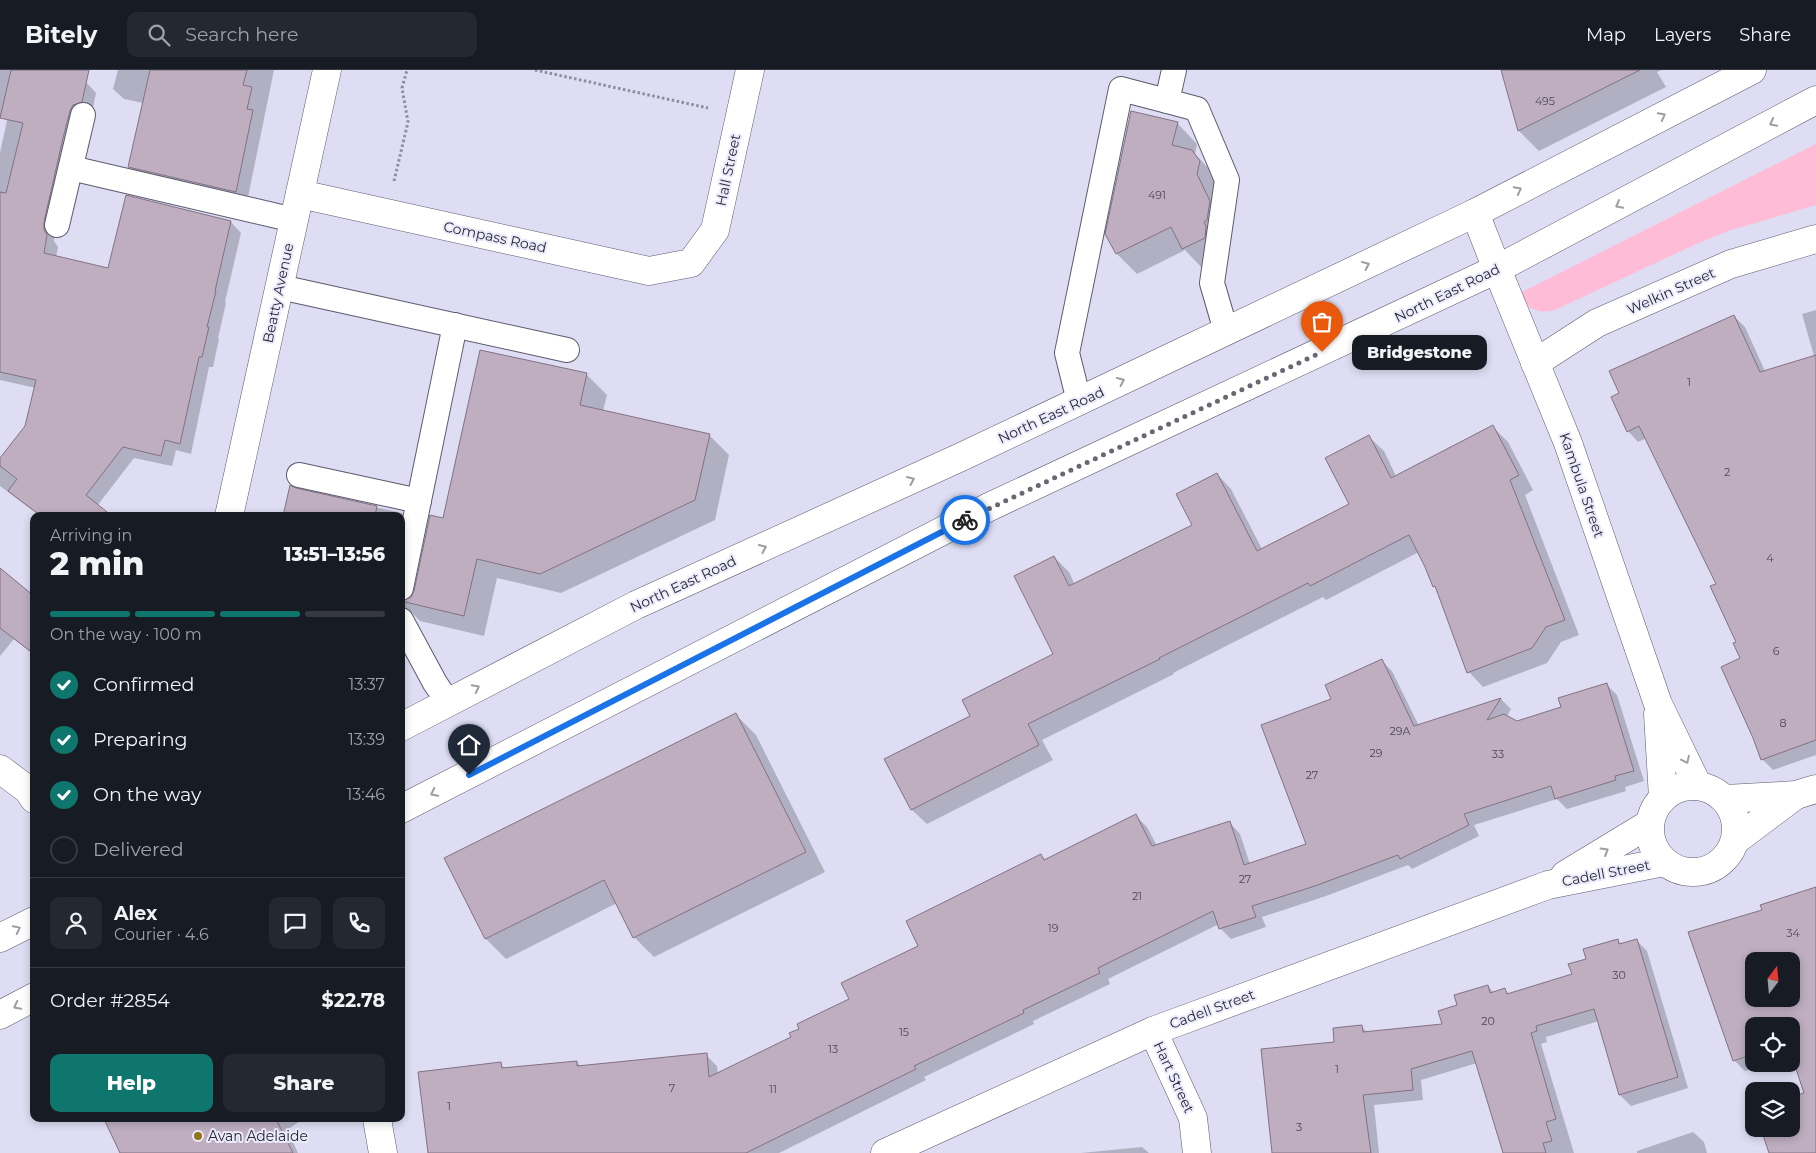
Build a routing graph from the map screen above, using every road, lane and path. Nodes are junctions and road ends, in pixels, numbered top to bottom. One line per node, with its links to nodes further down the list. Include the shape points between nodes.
1 (328, 70): 14 (main road, Beatty Avenue)
2 (407, 70): 13 (path, via 402,88 408,122)
3 (535, 70): 10 (path)
4 (750, 70): 10 (main road, Hall Street)
5 (1174, 70): 9 (lane)
6 (1752, 70): 7 (main road, North East Road)
7 (1722, 77): 15 (main road, North East Road, one-way to 7)
8 (1816, 100): 20 (main road, North East Road, one-way to 20)
9 (1168, 101): 23 (lane, via 1197,109 1227,180 1212,283); 26 (lane, via 1121,89 1067,353)
10 (740, 115): 19 (main road, Hall Street, via 715,230)
11 (83, 116): 12 (lane)
12 (71, 168): 16 (lane); 17 (lane)
13 (394, 181)
14 (300, 194): 16 (main road, Beatty Avenue); 19 (main road, Compass Road, via 649,271)
15 (1475, 213): 20 (main road, Kambula Street); 23 (main road, North East Road, one-way to 15)
16 (294, 220): 21 (main road, Beatty Avenue)
17 (58, 225)
18 (1816, 240): 25 (main road, Welkin Street, via 1731,264 1597,323)
19 (690, 263)
20 (1497, 269): 25 (main road, Kambula Street); 41 (main road, North East Road, one-way to 41, via 989,507)
21 (280, 287): 22 (lane); 29 (main road, Beatty Avenue)
22 (455, 326): 24 (lane); 28 (lane)
23 (1226, 331): 26 (main road, North East Road, one-way to 23)
24 (568, 350)
25 (1535, 363): 33 (main road, Kambula Street, via 1568,443)
26 (1079, 401): 32 (main road, North East Road, one-way to 26, via 636,605)
27 (299, 475): 28 (lane)
28 (419, 501): 30 (lane)
29 (230, 512)
30 (405, 569)
31 (405, 627): 32 (lane)
32 (448, 702): 34 (main road, North East Road)
33 (1658, 704): 36 (main road, Kambula Street, one-way to 36); 39 (main road, Kambula Street)
34 (405, 725)
35 (0, 769): 37 (main road)
36 (1698, 786): 39 (main road, via 1676,789); 40 (main road)
37 (30, 791)
38 (1806, 792): 40 (main road); 43 (main road)
39 (1663, 798): 42 (main road, via 1654,810)
40 (1725, 800): 43 (main road, via 1734,812)
41 (405, 807)
42 (1650, 824): 44 (main road, via 1650,840); 45 (main road, Cadell Street, one-way to 42)
43 (1736, 840): 44 (main road, via 1730,853 1706,871 1677,870)
44 (1664, 862): 45 (main road, Cadell Street)
45 (1548, 885): 50 (main road, Cadell Street)
46 (30, 923): 47 (main road, one-way to 46)
47 (0, 938)
48 (30, 999): 49 (main road, one-way to 49)
49 (0, 1015)
50 (1153, 1031): 53 (main road, Cadell Street); 54 (main road, Hart Street, via 1193,1118)
51 (378, 1122): 52 (main road)
52 (383, 1153)
53 (885, 1153)
54 (1197, 1153)

